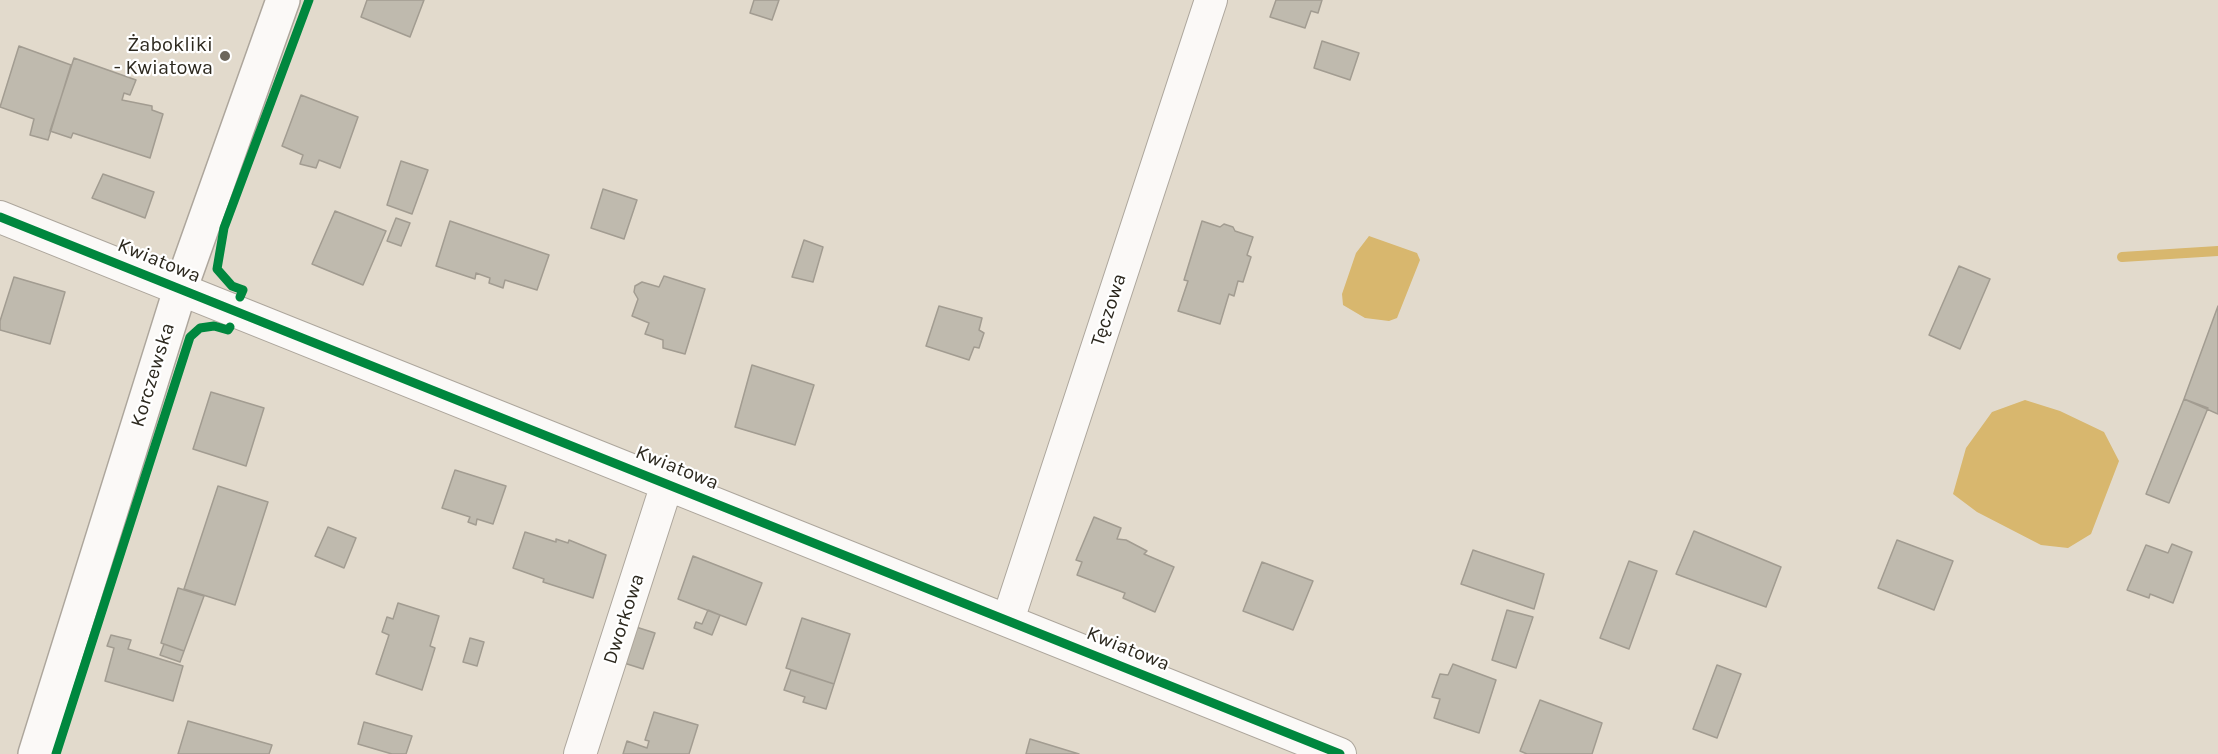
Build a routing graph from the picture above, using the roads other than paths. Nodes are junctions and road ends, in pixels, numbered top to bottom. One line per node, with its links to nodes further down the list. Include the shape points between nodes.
1 (283, 0): 4 (street, Korczewska)
2 (1211, 0): 6 (street, Tęczowa)
3 (0, 217): 4 (street, Kwiatowa)
4 (180, 290): 5 (street, Kwiatowa); 7 (street, Korczewska)
5 (668, 484): 6 (street, Kwiatowa); 8 (street, Dworkowa)
6 (1008, 620): 9 (street, Kwiatowa)
7 (35, 754)
8 (580, 754)
9 (1340, 754)

